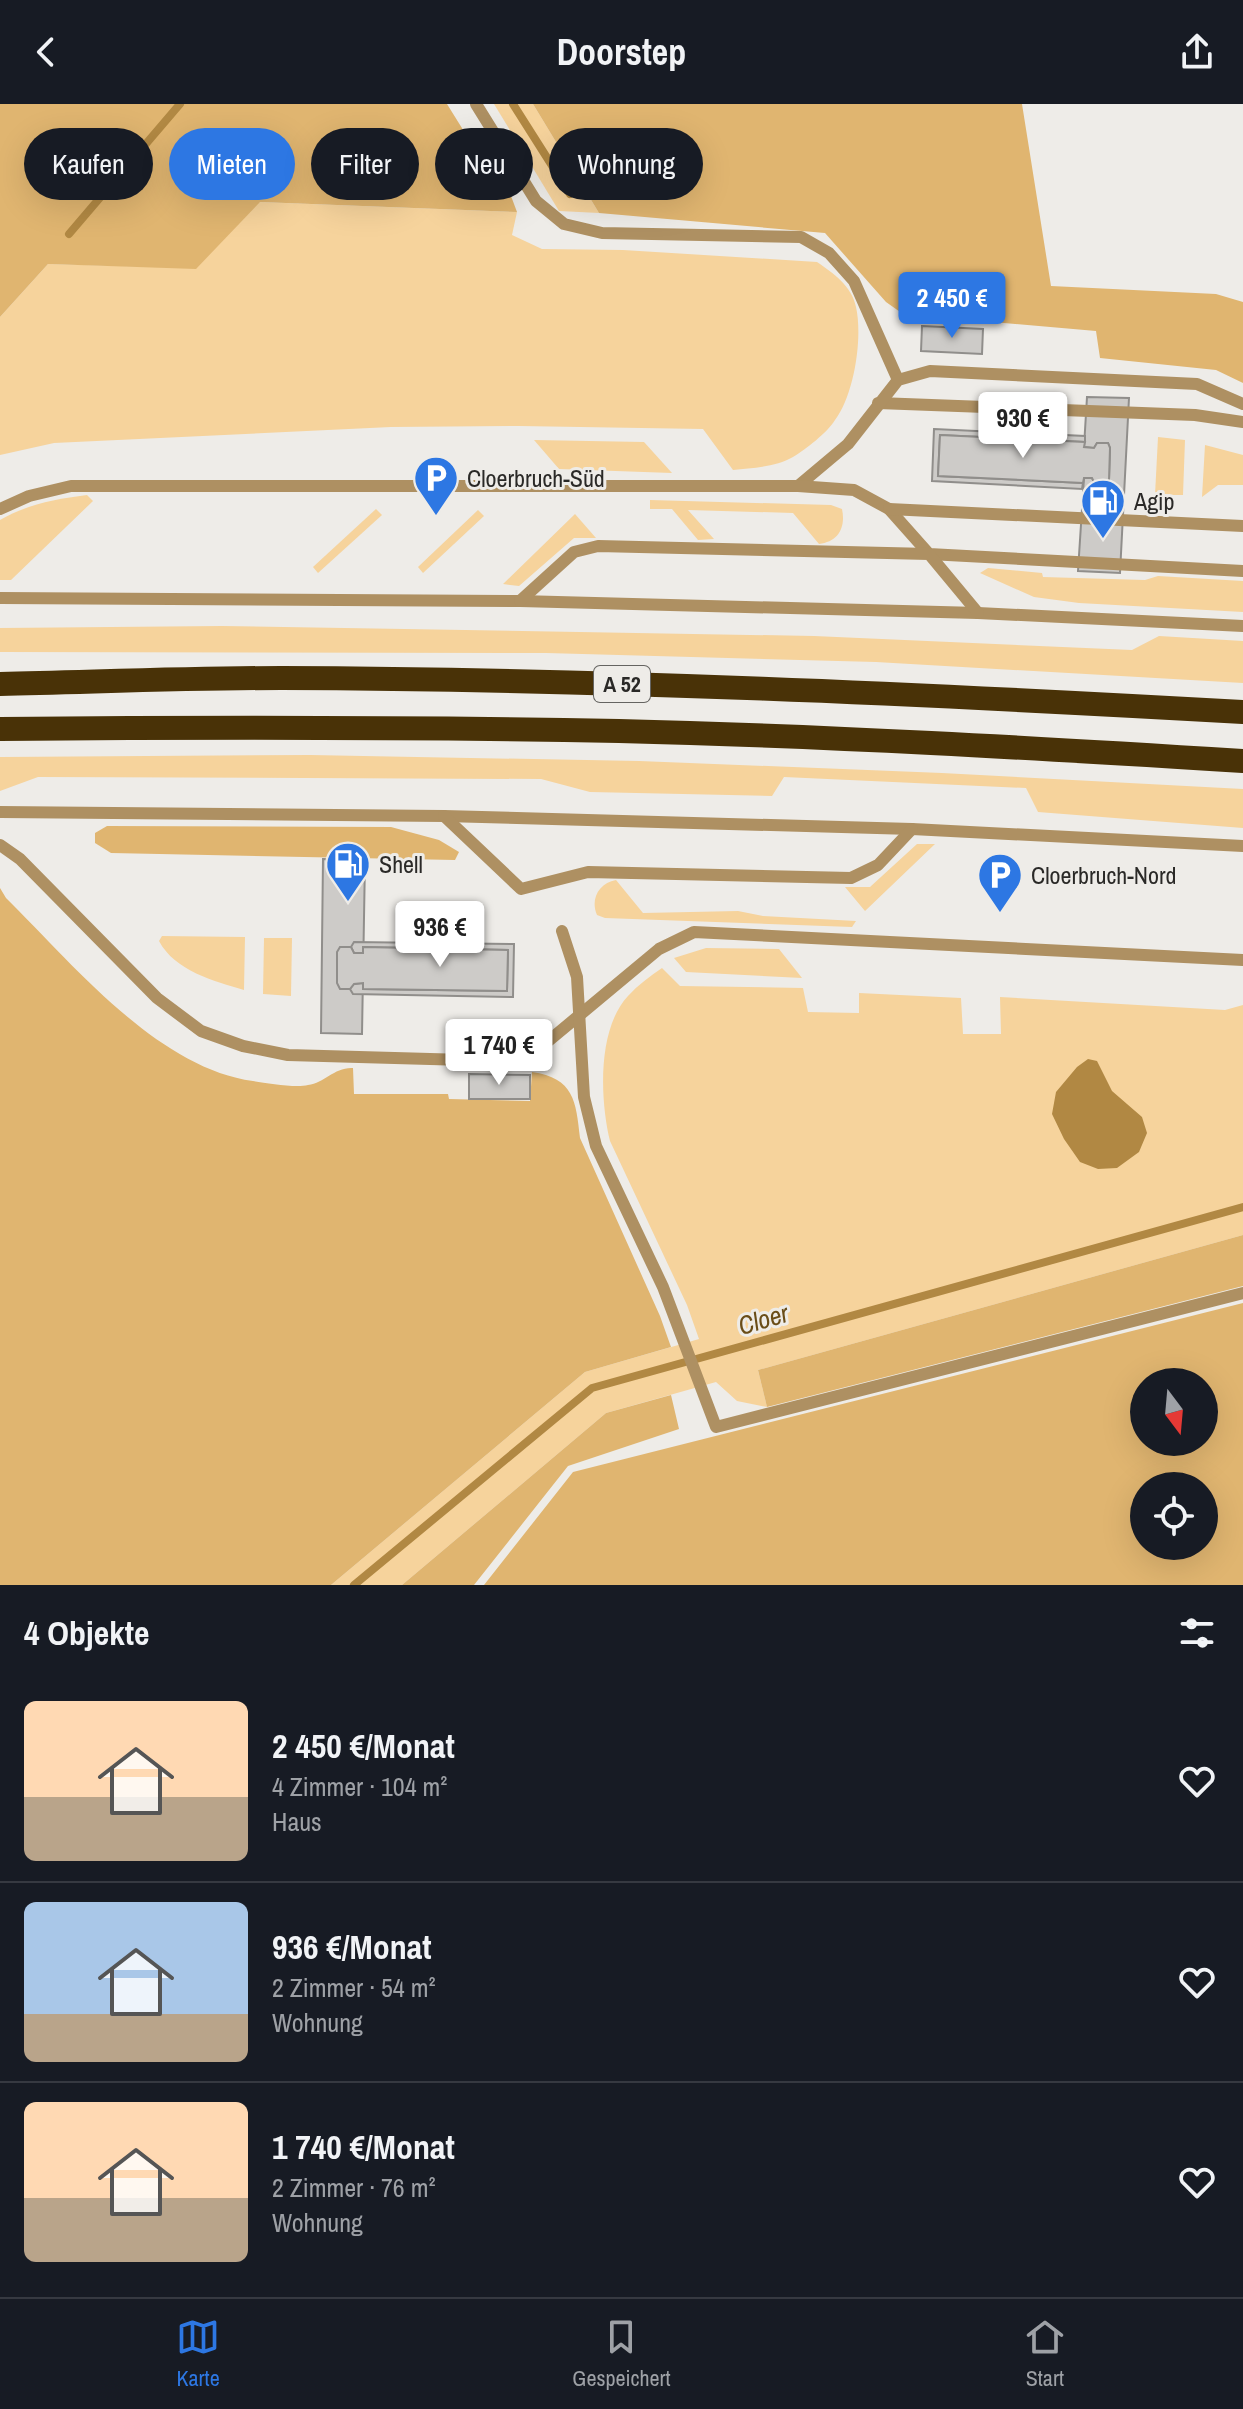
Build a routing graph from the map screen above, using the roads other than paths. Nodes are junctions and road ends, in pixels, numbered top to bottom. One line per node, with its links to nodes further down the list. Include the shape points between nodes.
1 (476, 104): 2 (lane, via 536,201 564,224 602,233 801,237 829,253 854,281)
2 (898, 380): 3 (lane); 4 (lane, via 930,371 1197,384)
3 (878, 403): 5 (lane, via 1195,415); 6 (lane, via 848,444)
4 (1243, 404)
5 (1243, 422)
6 (798, 486): 7 (lane, via 71,486); 8 (lane, via 854,490)
7 (0, 509)
8 (889, 509): 9 (lane); 10 (lane)
9 (1243, 526)
10 (929, 554): 11 (lane); 13 (lane, via 598,546 574,552); 14 (lane)
11 (1243, 571)
12 (0, 598): 13 (lane)
13 (520, 601): 14 (lane)
14 (978, 613): 15 (lane)
15 (1243, 626)
16 (0, 684): 17 (highway, A 52, via 280,678 615,683)
17 (1243, 712)
18 (0, 729): 19 (highway, A 52, via 620,731)
19 (1243, 761)
20 (0, 812): 21 (lane)
21 (444, 816): 22 (lane); 22 (lane, via 521,889 588,872 851,878 878,865)
22 (912, 829): 24 (lane)
23 (0, 845): 27 (lane, via 157,998 201,1031 243,1046 288,1055 501,1061 534,1053)
24 (1243, 846)
25 (562, 931): 27 (lane, via 577,977)
26 (1243, 960): 27 (lane, via 694,932 659,949)
27 (580, 1017): 28 (lane, via 584,1097 596,1146 663,1287 716,1427)
28 (1243, 1293)

